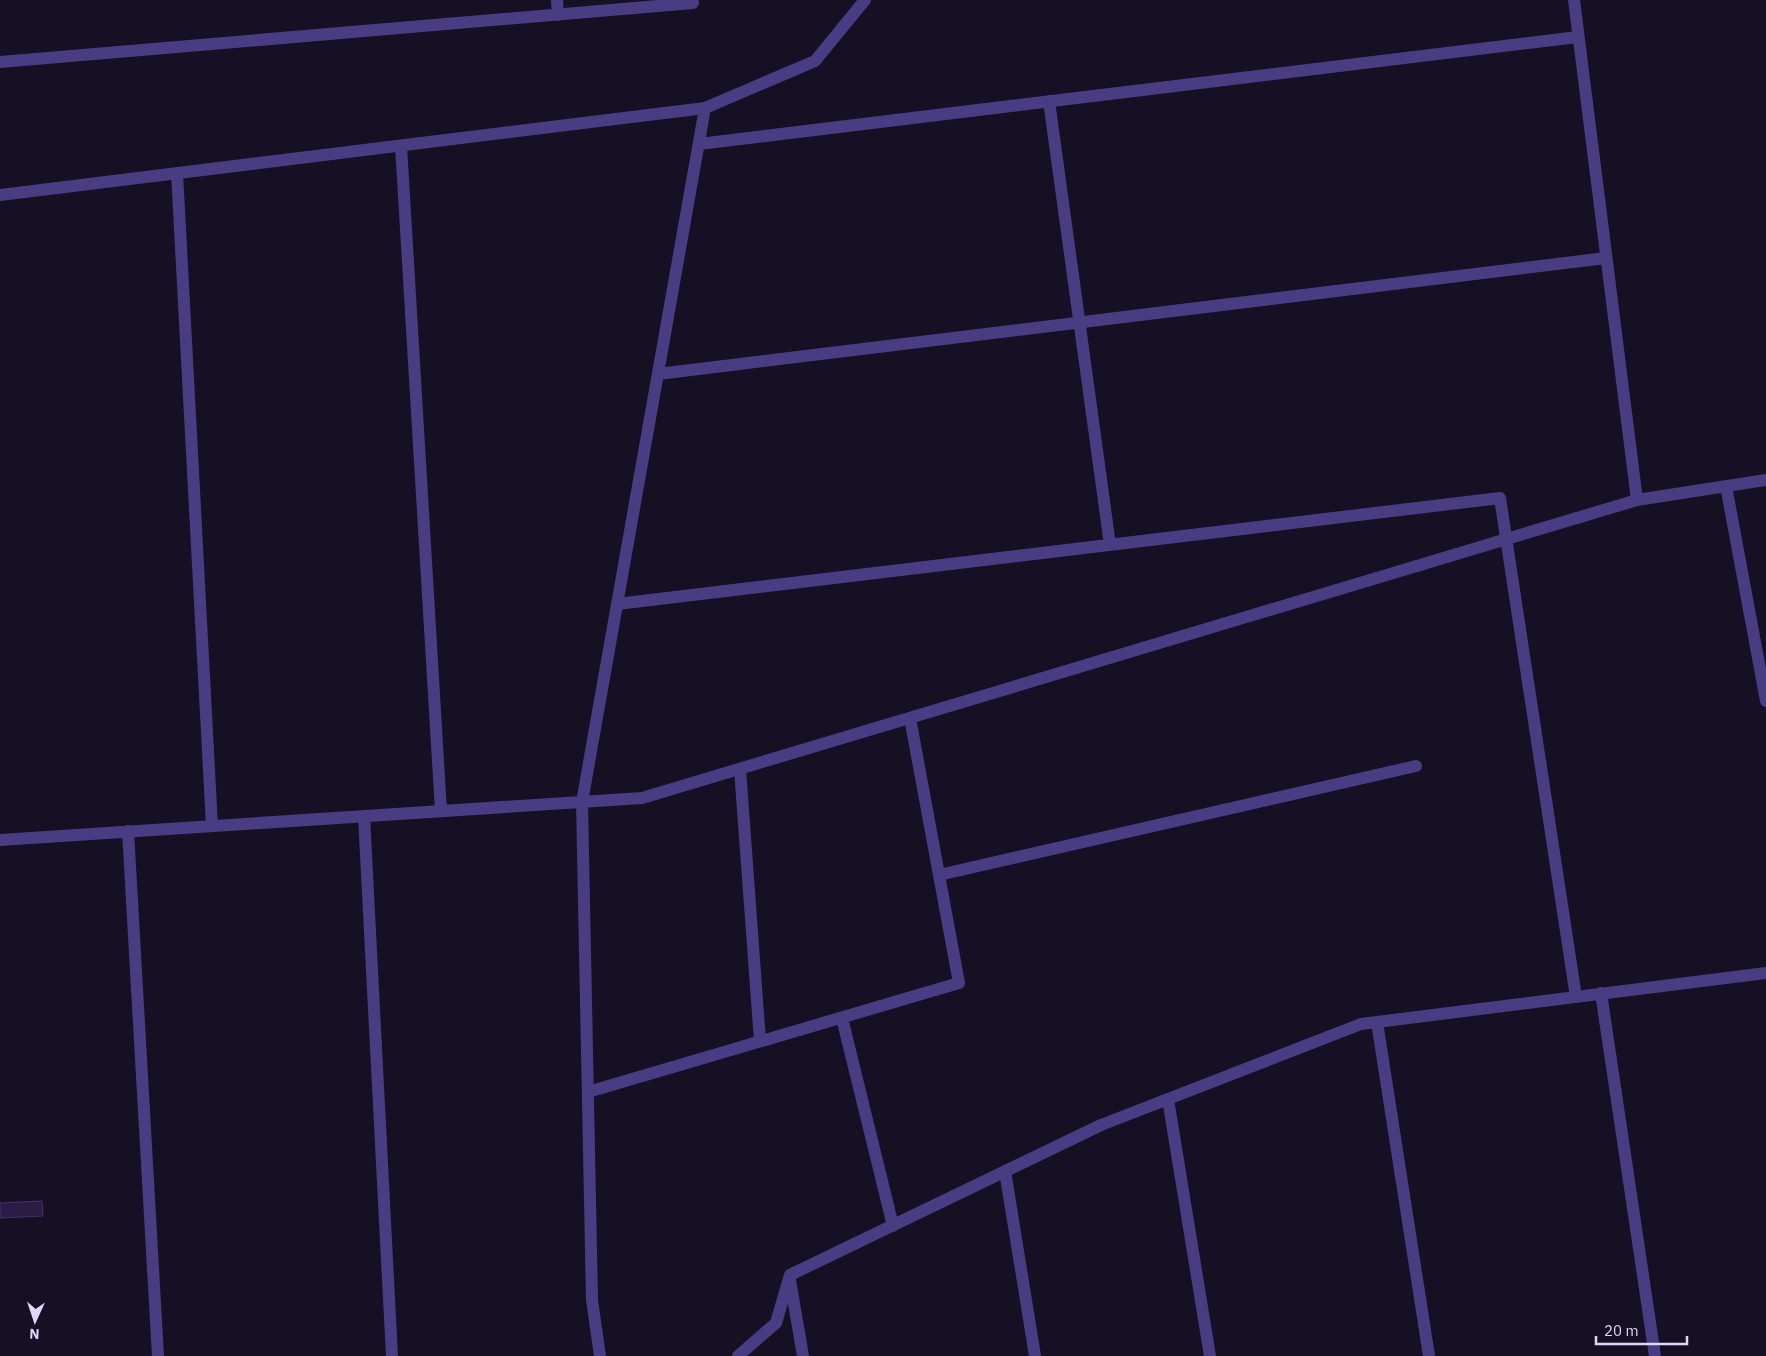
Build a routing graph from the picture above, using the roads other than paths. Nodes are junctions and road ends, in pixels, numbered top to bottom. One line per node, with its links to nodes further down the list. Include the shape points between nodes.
1 (557, 0): 5 (street)
2 (865, 0): 9 (street, via 815,61)
3 (1574, 0): 6 (street)
4 (693, 4): 5 (street)
5 (558, 15): 7 (street)
6 (1578, 37): 8 (street); 14 (street)
7 (0, 62)
8 (1049, 101): 10 (street); 15 (street)
9 (705, 108): 10 (street); 11 (street)
10 (699, 144): 16 (street)
11 (402, 146): 12 (street); 28 (street)
12 (177, 173): 13 (street); 30 (street)
13 (0, 195)
14 (1606, 258): 15 (street); 19 (street)
15 (1079, 322): 16 (street); 21 (street)
16 (658, 374): 22 (street)
17 (1766, 480): 18 (street)
18 (1726, 486): 19 (street); 23 (street)
19 (1637, 500): 20 (street)
20 (1506, 539): 21 (street, via 1500,498); 24 (street); 36 (street)
21 (1110, 545): 22 (street)
22 (617, 604): 27 (street)
23 (1766, 701)
24 (910, 718): 26 (street); 33 (street)
25 (1416, 766): 33 (street)
26 (740, 769): 27 (street, via 642,798); 39 (street)
27 (582, 802): 28 (street); 40 (street)
28 (441, 811): 29 (street)
29 (364, 816): 30 (street); 46 (street)
30 (212, 826): 31 (street)
31 (128, 831): 32 (street); 45 (street)
32 (0, 840)
33 (939, 875): 37 (street, via 959,983)
34 (1766, 972): 35 (street)
35 (1601, 993): 36 (street); 53 (street)
36 (1576, 997): 38 (street)
37 (842, 1018): 39 (street); 43 (street)
38 (1377, 1022): 41 (street, via 1361,1024); 52 (street)
39 (760, 1042): 40 (street)
40 (588, 1092): 47 (street, via 592,1300)
41 (1168, 1099): 42 (street, via 1101,1125); 51 (street)
42 (1005, 1171): 43 (street); 50 (street)
43 (893, 1226): 44 (street)
44 (790, 1275): 48 (street, via 776,1323); 49 (street)
45 (158, 1356)
46 (392, 1356)
47 (600, 1356)
48 (738, 1356)
49 (803, 1356)
50 (1035, 1356)
51 (1210, 1356)
52 (1429, 1356)
53 (1655, 1356)

